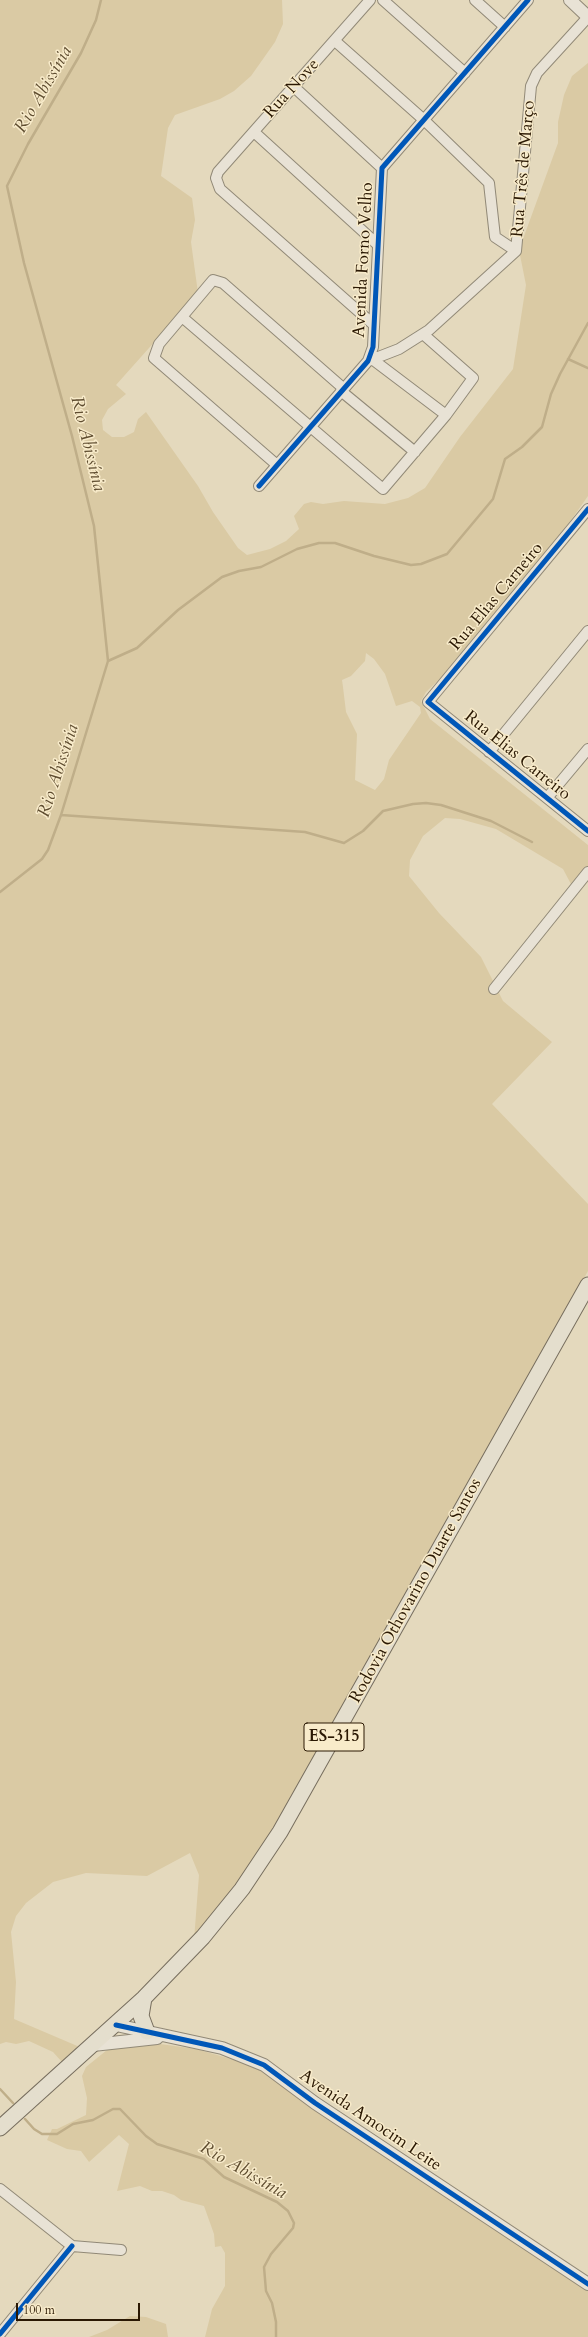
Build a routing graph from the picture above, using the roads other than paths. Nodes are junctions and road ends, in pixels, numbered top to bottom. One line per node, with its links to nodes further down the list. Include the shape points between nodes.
1 (370, 0): 8 (street, Rua Nove)
2 (383, 0): 9 (street)
3 (475, 0): 7 (street)
4 (528, 0): 7 (street, Avenida Forno Velho)
5 (570, 0): 6 (street)
6 (588, 17): 15 (street, Rua Três de Março, via 537,73 531,86)
7 (505, 27): 9 (street, Avenida Forno Velho)
8 (335, 41): 10 (street, Rua Nove); 11 (street)
9 (465, 73): 11 (street, Avenida Forno Velho)
10 (294, 87): 12 (street, Rua Nove); 13 (street)
11 (424, 120): 13 (street, Avenida Forno Velho); 15 (street, via 489,184 495,238)
12 (254, 132): 14 (street); 17 (street, Rua Nove, via 218,172 216,178 220,189)
13 (382, 168): 14 (street, Avenida Forno Velho)
14 (378, 245): 17 (street, Avenida Forno Velho)
15 (516, 251): 18 (street, Rua Três de Março)
16 (182, 316): 20 (street, via 213,280 219,281); 22 (street); 24 (street, via 159,344 154,358)
17 (374, 325): 19 (street, Avenida Forno Velho)
18 (423, 334): 19 (street, Rua Três de Março, via 399,349); 21 (street, via 473,378)
19 (370, 360): 20 (street, Avenida Forno Velho); 21 (street)
20 (342, 390): 22 (street, Avenida Forno Velho); 23 (street)
21 (446, 415): 23 (street)
22 (310, 427): 23 (street, via 383,489); 24 (street, Avenida Forno Velho)
23 (415, 452)
24 (277, 465): 25 (street, Avenida Forno Velho)
25 (259, 486)
26 (588, 509): 28 (street, Rua Elias Carneiro)
27 (588, 631): 30 (street)
28 (428, 702): 30 (street, Rua Elias Carreiro)
29 (588, 749): 31 (street)
30 (489, 752): 31 (street, Rua Elias Carreiro)
31 (547, 798): 32 (street, Rua Elias Carreiro)
32 (588, 832)
33 (588, 872): 34 (street)
34 (494, 989)
35 (588, 1285): 36 (main road, Rodovia Othovarino Duarte Santos / ES-315, via 280,1832 242,1889 203,1937)
36 (144, 1998): 37 (main road, Rodovia Othovarino Duarte Santos / ES-315); 38 (main road, via 141,2016)
37 (116, 2025): 38 (street, Avenida Amocim Leite); 40 (main road, Rodovia Othovarino Duarte Santos / ES-315)
38 (147, 2032): 39 (street, Avenida Amocim Leite)
39 (164, 2037): 40 (street, Avenida Amocim Leite); 45 (street, Avenida Amocim Leite, via 222,2048 264,2065 315,2103)
40 (93, 2046): 41 (main road, Rodovia Othovarino Duarte Santos / ES-315)
41 (0, 2128)
42 (0, 2189): 43 (street)
43 (72, 2246): 44 (street); 46 (street)
44 (121, 2250)
45 (588, 2284)
46 (1, 2333)

